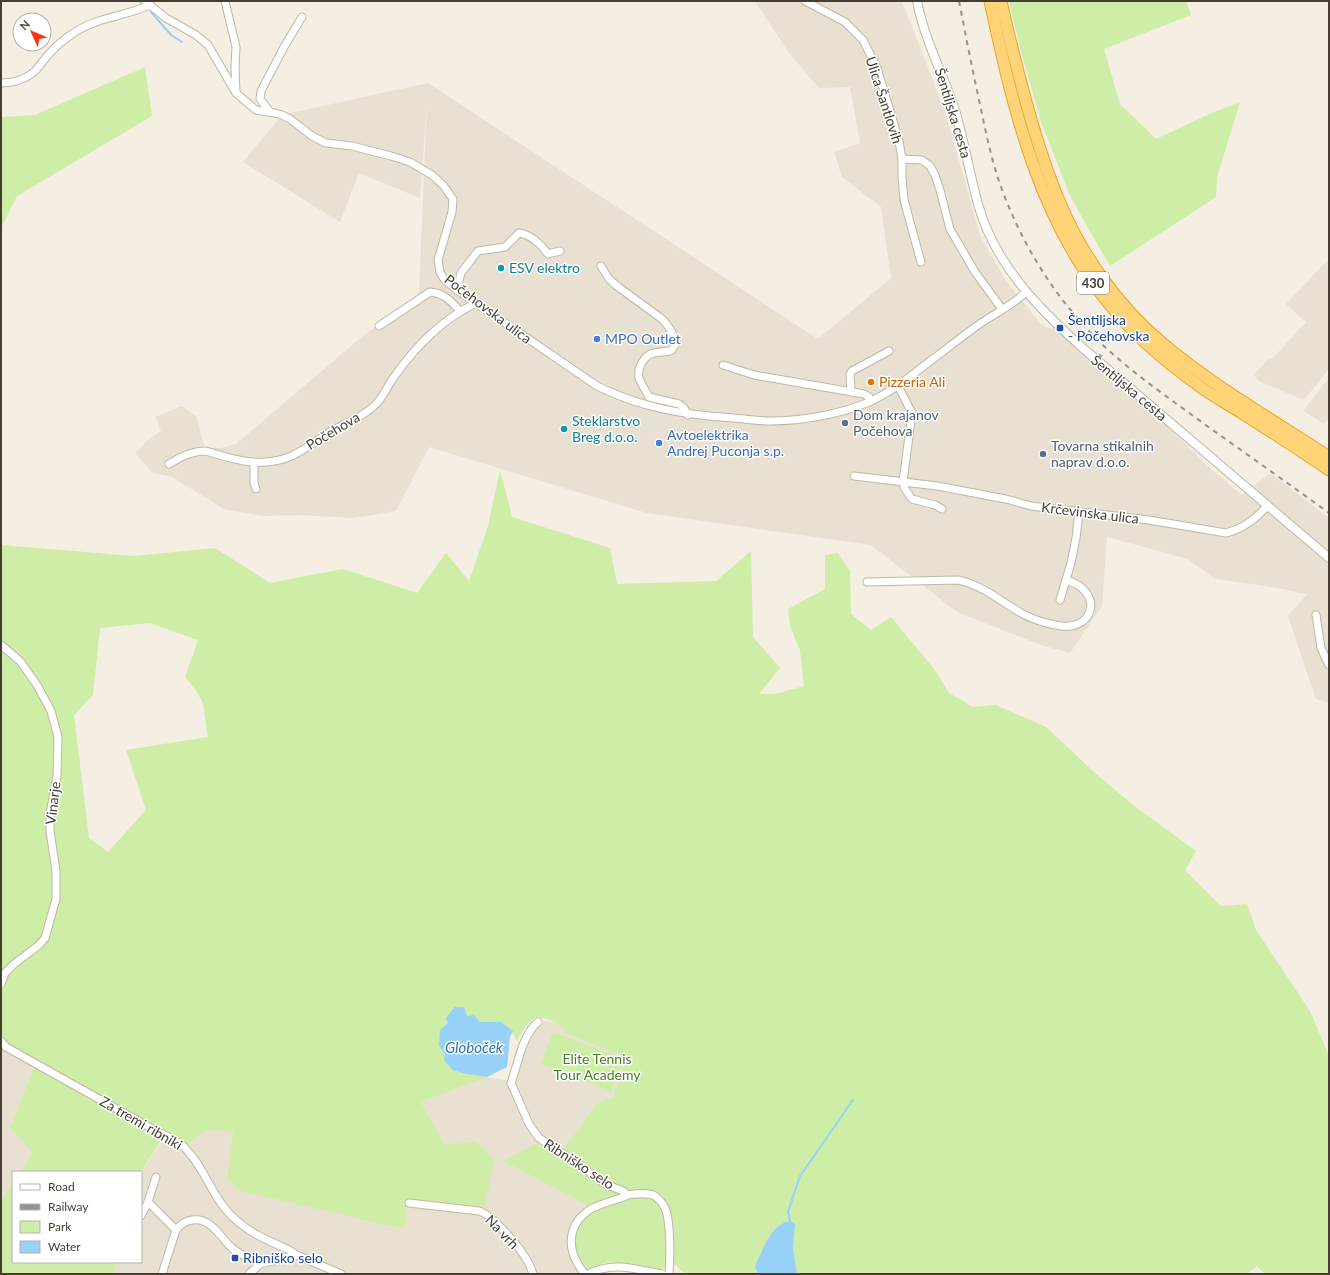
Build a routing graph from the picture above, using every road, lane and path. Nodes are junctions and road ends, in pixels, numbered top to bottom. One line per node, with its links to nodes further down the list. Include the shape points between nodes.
1 (225, 1): 9 (street, via 236,47)
2 (805, 1): 11 (street, Ulica Šantlovih, via 845,22 863,40 881,80)
3 (917, 1): 16 (street, Šentiljska cesta, via 927,37 946,83 960,127 978,205 1004,262)
4 (990, 1): 30 (highway, 430, via 1027,149 1064,237 1087,275 1110,306 1170,364)
5 (1001, 1): 27 (highway, 430, via 1046,168 1060,205 1095,267 1138,320 1188,364 1217,386)
6 (148, 3): 8 (street, via 133,12 86,26 56,47 30,74 14,82); 9 (street, Počehovska ulica, via 208,45)
7 (302, 17): 10 (street, via 260,91 260,99)
8 (1, 83)
9 (236, 93): 10 (street, Počehovska ulica, via 256,110)
10 (270, 112): 15 (street, Počehovska ulica, via 290,119 326,143 352,146 410,162 444,185 453,199 452,212 438,260 444,279)
11 (902, 159): 13 (street, Ulica Šantlovih, via 904,200); 18 (street, via 922,160 930,166 940,190 950,229 975,272)
12 (560, 252): 15 (street, via 548,254 530,237 519,233 505,247 478,251 461,273)
13 (921, 262)
14 (601, 266): 26 (street, via 617,286 662,319 674,335 676,342 672,350 647,356 641,365 639,376 649,397 679,404)
15 (457, 290): 17 (street, Počehovska ulica)
16 (1026, 292): 18 (street, Počehovska ulica); 34 (street, Šentiljska cesta, via 1084,350)
17 (473, 304): 19 (street, Počehova); 26 (street, Počehovska ulica, via 597,386 637,403)
18 (1002, 309): 23 (street, Počehovska ulica, via 974,327)
19 (461, 310): 20 (street, via 445,296 430,292); 28 (street, Počehova, via 429,336 408,359 372,408 290,456)
20 (379, 326)
21 (889, 351): 24 (street, via 852,371)
22 (723, 365): 24 (street, via 754,375)
23 (898, 386): 25 (street, Počehovska ulica); 32 (street, via 912,413)
24 (851, 392): 25 (street, via 864,394)
25 (871, 401): 26 (street, Počehovska ulica, via 851,409 798,419 771,421)
26 (688, 415)
27 (1329, 457)
28 (254, 463): 29 (street, Počehova, via 201,451 181,456); 33 (street)
29 (169, 464)
30 (1329, 470)
31 (854, 476): 32 (street, Krčevinska ulica)
32 (903, 482): 35 (street, via 912,499); 36 (street, Krčevinska ulica, via 937,486 1031,506)
33 (256, 489)
34 (1268, 505): 36 (street, Krčevinska ulica, via 1246,524 1226,533); 37 (street, Šentiljska cesta)
35 (942, 509)
36 (1079, 512): 38 (street, via 1072,563)
37 (1329, 558)
38 (1066, 580): 39 (street, via 1076,582 1084,589 1090,596 1091,607 1087,617 1079,624 1063,626 1024,615 970,582); 40 (street)
39 (867, 582)
40 (1060, 600)
41 (1316, 615): 43 (street, via 1321,648)
42 (1, 645): 44 (street, Vinarje, via 20,661 37,685 51,711 58,737 57,776 50,814 56,899 45,938 5,973)
43 (1329, 665)
44 (1, 984)
45 (538, 1022): 48 (street, Ribniško selo, via 527,1034 511,1084 529,1124 538,1138 546,1144 605,1184)
46 (1, 1041): 53 (street, Za tremi ribniki, via 6,1047 173,1138 192,1156 217,1197 235,1219 258,1236)
47 (156, 1177): 49 (street)
48 (627, 1195): 59 (street, via 594,1207 575,1226 571,1234 573,1255); 61 (street, via 654,1196 665,1208)
49 (148, 1202): 51 (street); 52 (street)
50 (409, 1203): 58 (street, Na vrh, via 484,1213 520,1250)
51 (142, 1214)
52 (176, 1230): 54 (street, via 190,1220 202,1220 210,1224 233,1249); 55 (street)
53 (297, 1255): 54 (street); 57 (street, Za tremi ribniki)
54 (260, 1264): 56 (street)
55 (162, 1274)
56 (249, 1274)
57 (341, 1274)
58 (533, 1274)
59 (586, 1274): 60 (street, via 616,1266)
60 (662, 1274)
61 (669, 1274)

